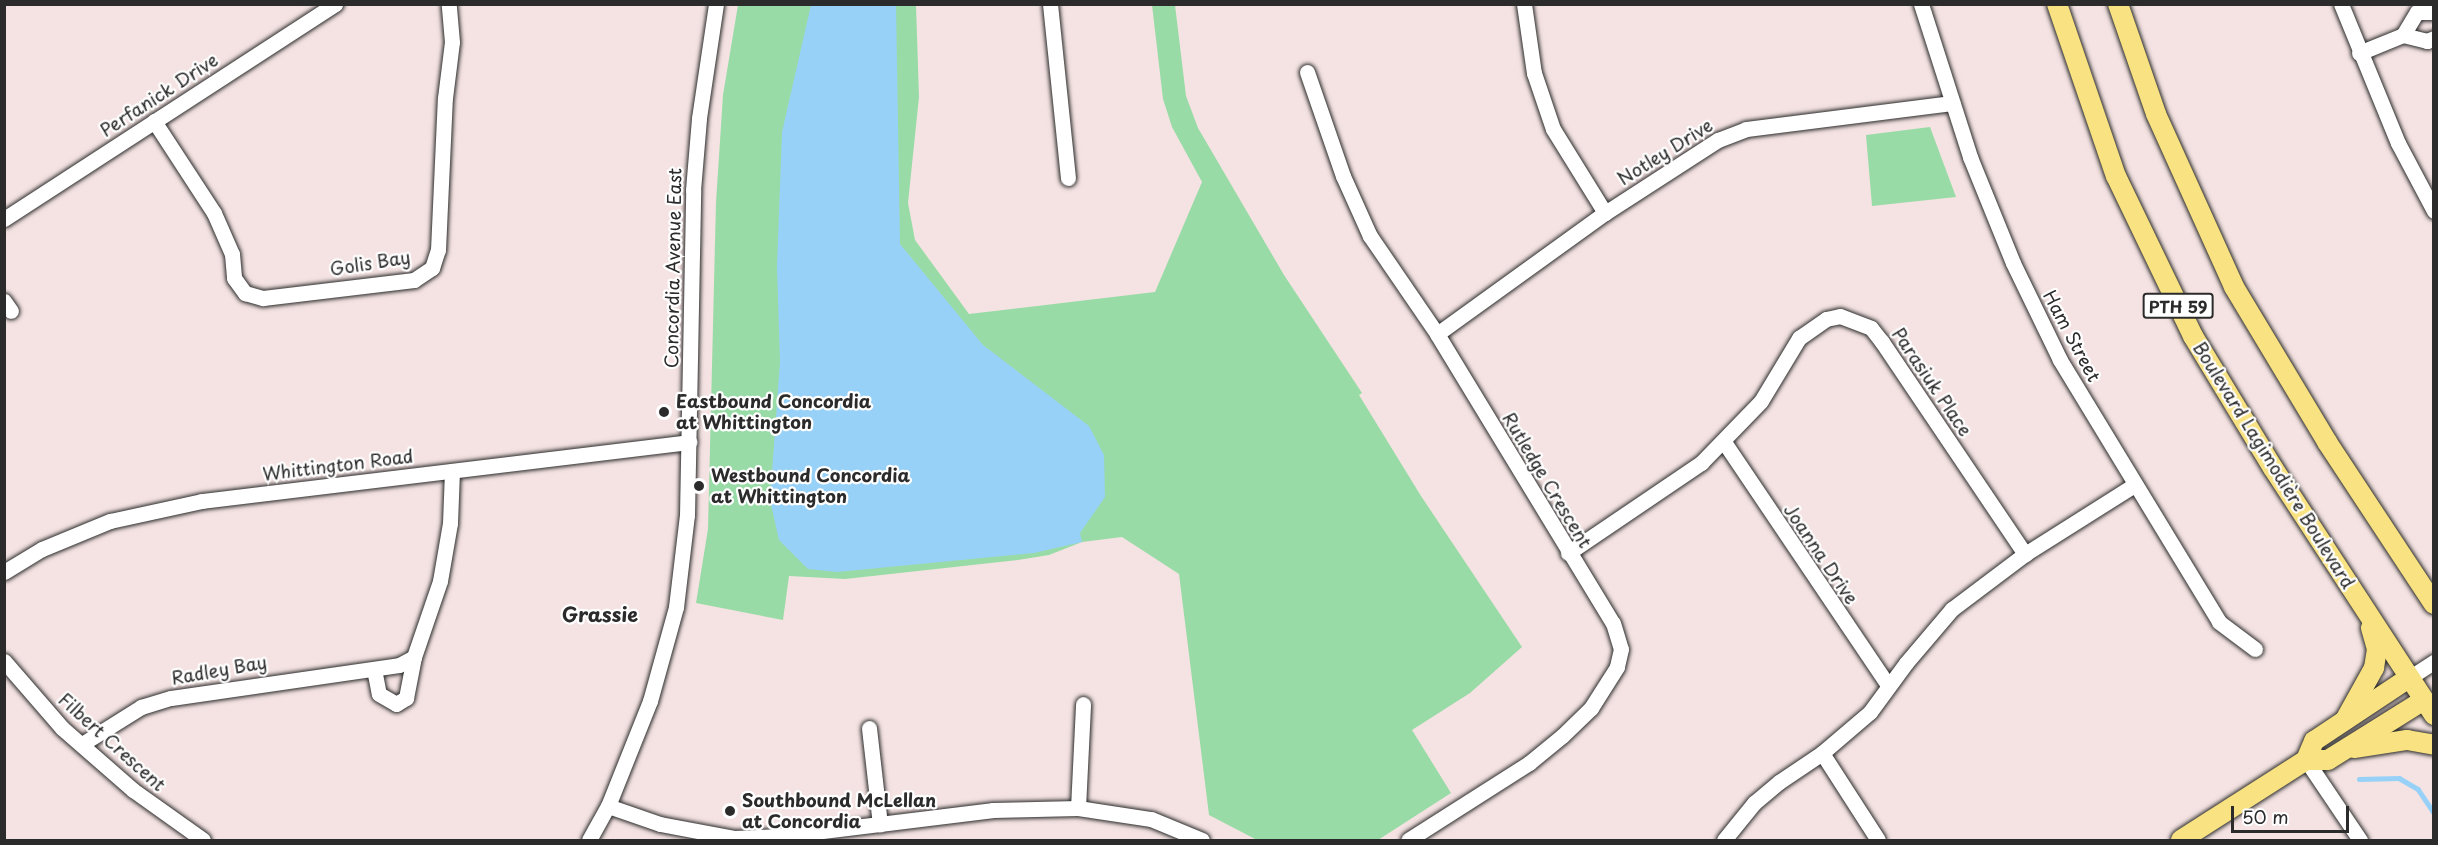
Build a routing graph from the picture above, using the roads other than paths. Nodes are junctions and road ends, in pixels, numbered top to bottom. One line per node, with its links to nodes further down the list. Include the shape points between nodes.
1 (335, 4): 16 (street, Perfanick Drive)
2 (449, 4): 16 (street, Golis Bay, via 452,42 445,98 438,250 432,268 414,280 263,298 245,293 234,278 232,254 214,213)
3 (716, 4): 22 (street, Concordia Avenue East, via 693,190)
4 (1050, 4): 17 (street)
5 (1524, 4): 19 (street, via 1528,50 1546,110 1570,160)
6 (1922, 4): 15 (street, Ham Street)
7 (2057, 4): 30 (main road, Boulevard Lagimodière Boulevard / PTH 59, via 2091,112 2150,251 2224,391)
8 (2118, 4): 28 (main road, PTH 59, via 2161,124 2234,287 2286,377)
9 (2341, 4): 13 (street)
10 (2433, 12): 11 (street, via 2417,12)
11 (2403, 35): 12 (street, via 2427,41); 13 (street)
12 (2433, 38)
13 (2359, 53): 18 (street)
14 (1307, 72): 21 (street, Rutledge Crescent, via 1343,176 1370,236)
15 (1952, 103): 19 (street, Notley Drive, via 1746,129 1718,140); 25 (street, Ham Street, via 1970,157 2035,310)
16 (154, 121): 20 (street, Perfanick Drive)
17 (1068, 178)
18 (2433, 211)
19 (1605, 213): 21 (street, Notley Drive)
20 (4, 219)
21 (1437, 333): 26 (street, Rutledge Crescent)
22 (689, 442): 24 (street, Whittington Road); 49 (street, Concordia Avenue East, via 687,515 676,607 650,701)
23 (1724, 442): 26 (street, Parasiuk Place, via 1676,482); 27 (street, Parasiuk Place, via 1761,401 1799,338 1826,319 1855,319 1871,328 1882,342); 39 (street, Joanna Drive)
24 (452, 471): 29 (street, Whittington Road, via 202,501 110,521 42,549); 34 (street, via 450,523 440,581)
25 (2134, 485): 27 (street); 33 (street, Ham Street, via 2219,622)
26 (1568, 554): 55 (street, Rutledge Crescent, via 1613,623 1621,649 1617,667 1591,708 1562,736 1529,763)
27 (2025, 554): 39 (street, via 1952,609)
28 (2403, 557): 31 (main road); 32 (main road, PTH 59)
29 (4, 572)
30 (2348, 583): 38 (main road, Boulevard Lagimodière Boulevard / PTH 59); 42 (main road, via 2377,649 2374,668)
31 (2433, 586)
32 (2433, 604)
33 (2255, 649)
34 (414, 657): 37 (street, Radley Bay); 37 (street, via 406,698 396,704 379,694)
35 (4, 661): 44 (street, Filbert Crescent, via 62,728)
36 (2433, 662): 38 (street)
37 (374, 669): 44 (street, Radley Bay, via 171,698 141,707)
38 (2409, 678): 40 (main road, Boulevard Lagimodière Boulevard / PTH 59); 42 (main road)
39 (1888, 685): 47 (street, via 1870,712)
40 (2430, 703): 46 (main road)
41 (1083, 704): 50 (street)
42 (2345, 720): 48 (main road, via 2314,741)
43 (869, 728): 51 (street)
44 (82, 744): 52 (street, Filbert Crescent, via 133,790)
45 (2433, 745): 46 (main road, via 2407,740)
46 (2342, 751): 48 (main road, via 2328,759)
47 (1822, 753): 56 (street, via 1762,796); 57 (street)
48 (2306, 760): 58 (main road); 59 (street)
49 (608, 806): 51 (street, via 660,824 734,838); 53 (street, Concordia Avenue East)
50 (1078, 807): 51 (street, via 993,810); 54 (street, via 1151,819)
51 (880, 824)
52 (203, 840)
53 (589, 840)
54 (1202, 840)
55 (1408, 840)
56 (1724, 840)
57 (1878, 840)
58 (2181, 840)
59 (2360, 840)

